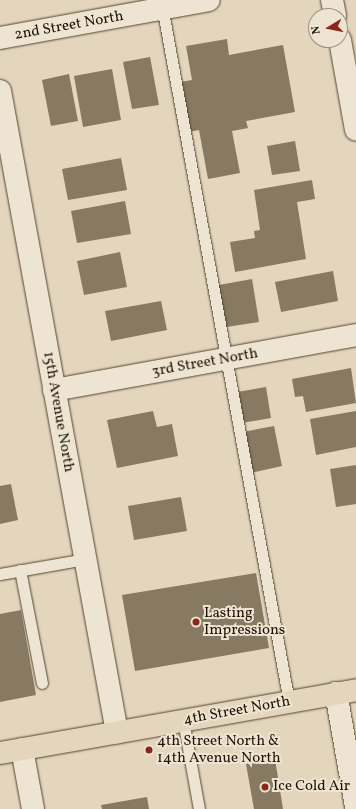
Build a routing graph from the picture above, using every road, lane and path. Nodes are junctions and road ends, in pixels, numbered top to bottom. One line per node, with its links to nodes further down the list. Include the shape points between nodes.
1 (209, 0): 2 (street, 2nd Street North)
2 (162, 4): 3 (street, 2nd Street North); 8 (lane)
3 (0, 38)
4 (341, 48): 6 (street)
5 (0, 91): 9 (street, 15th Avenue North)
6 (356, 130)
7 (356, 335): 8 (street, 3rd Street North)
8 (226, 359): 9 (street, 3rd Street North); 15 (lane)
9 (54, 390): 10 (street, 15th Avenue North)
10 (85, 559): 11 (lane); 17 (street, 15th Avenue North)
11 (20, 570): 12 (lane); 13 (lane)
12 (0, 574)
13 (42, 683)
14 (346, 692): 15 (main road, 4th Street North); 20 (street)
15 (288, 702): 16 (main road, 4th Street North)
16 (183, 720): 17 (main road, 4th Street North); 22 (lane)
17 (116, 732): 18 (main road, 4th Street North)
18 (22, 749): 19 (main road, 4th Street North); 21 (street)
19 (0, 752)
20 (356, 806)
21 (33, 809)
22 (199, 809)

